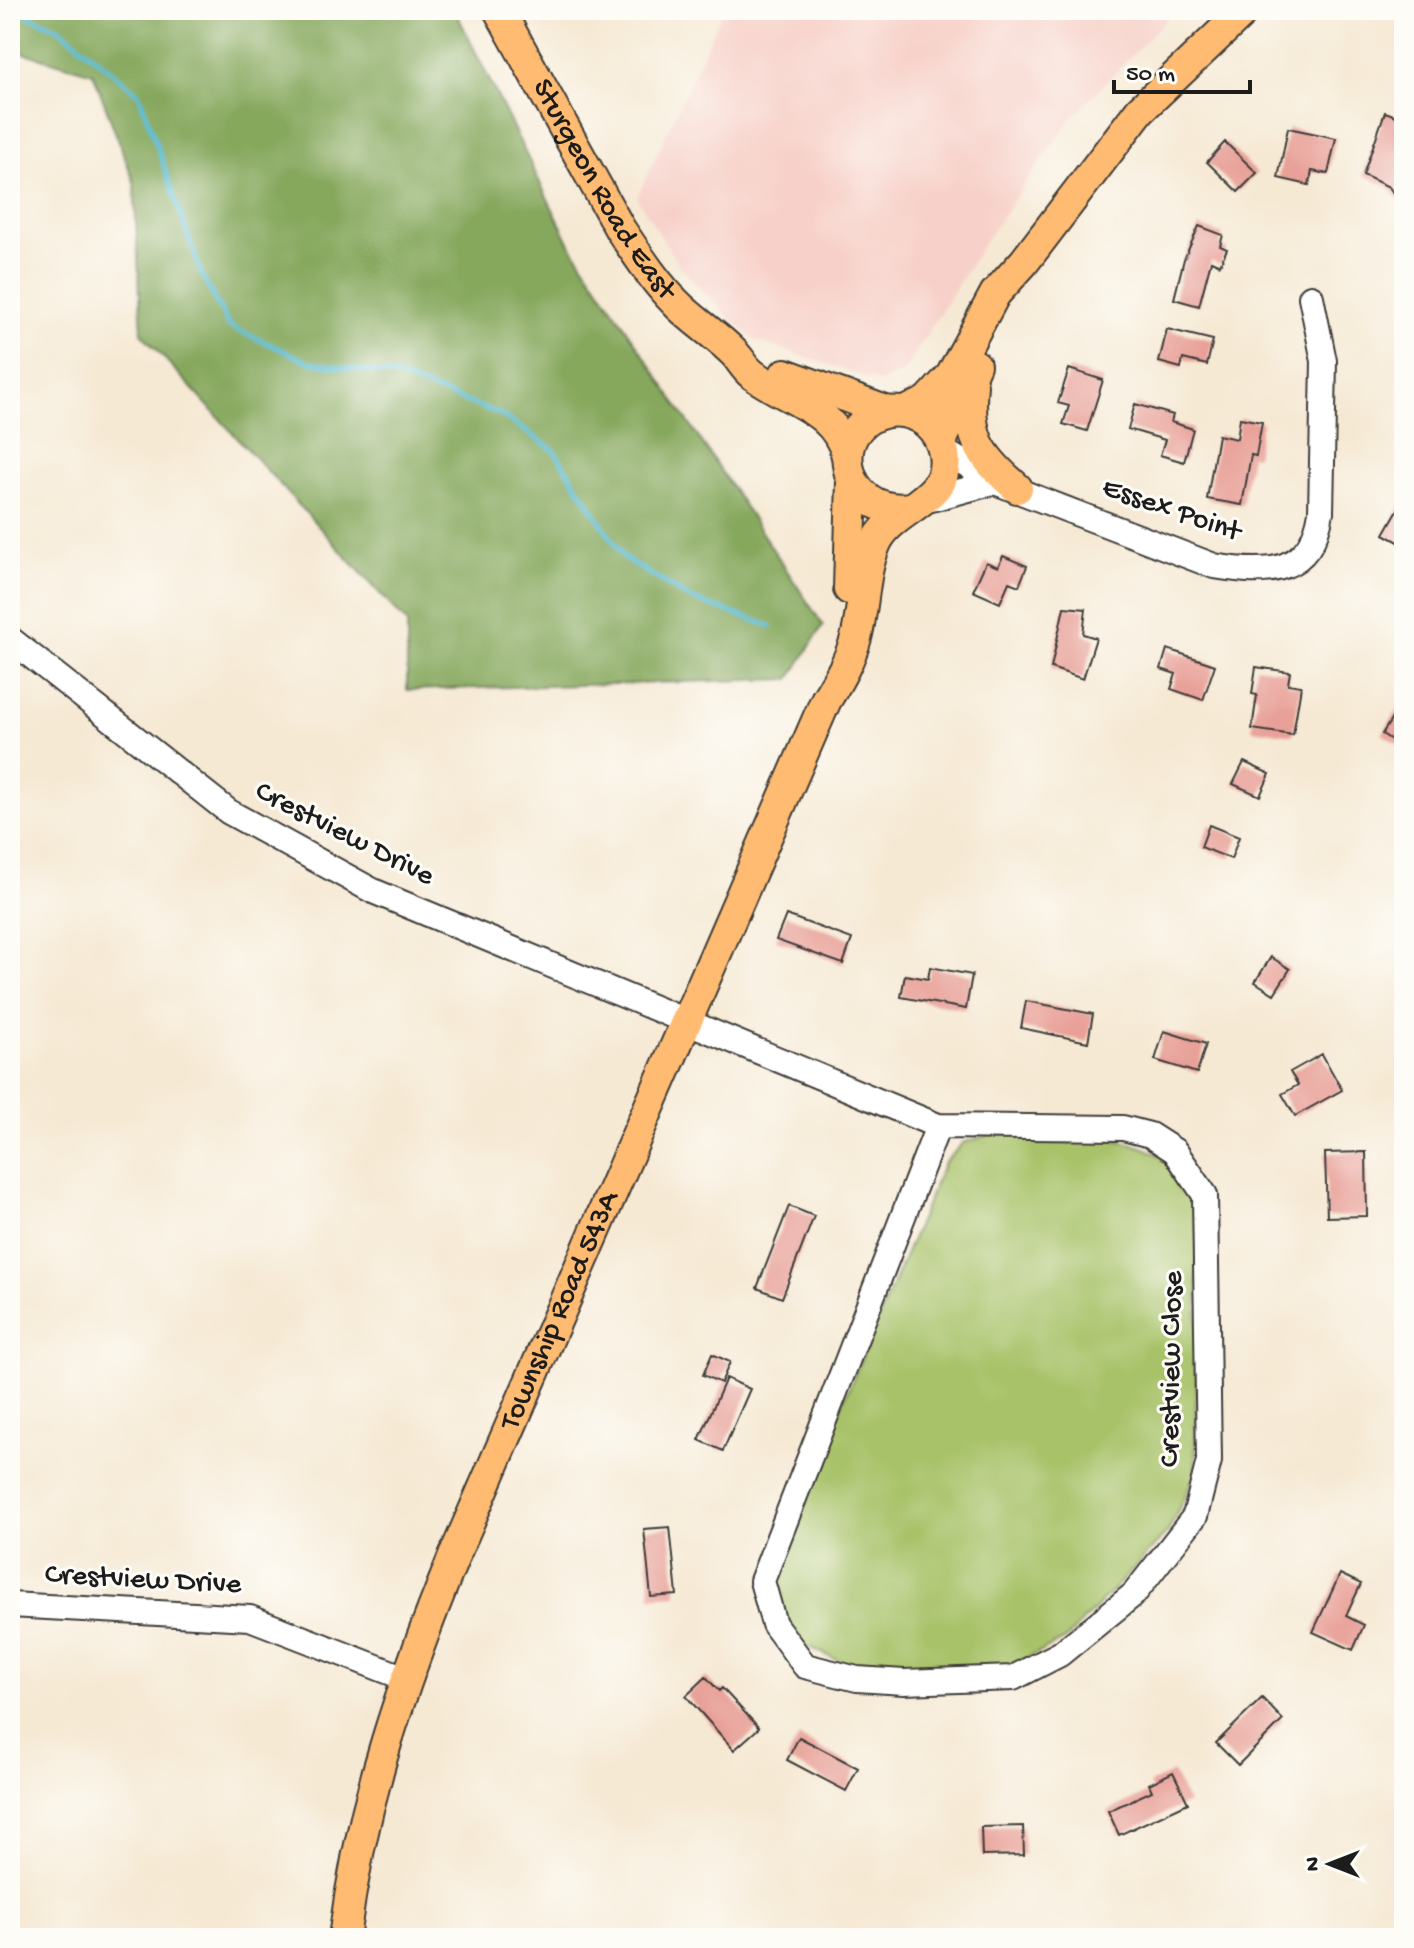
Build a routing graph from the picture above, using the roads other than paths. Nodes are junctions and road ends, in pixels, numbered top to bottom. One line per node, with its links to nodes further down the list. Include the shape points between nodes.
1 (499, 10): 5 (main road, Sturgeon Road East, via 634,251 675,302)
2 (1245, 10): 3 (main road, Township Road 543A, via 1140,110)
3 (1024, 262): 6 (main road, Township Road 543A); 7 (main road, Township Road 543A, via 995,294 941,389)
4 (1311, 297): 10 (street, Essex Point, via 1324,361 1324,470 1318,534 1295,561 1282,568 1245,571 1214,566)
5 (732, 351): 7 (main road, Sturgeon Road East, via 816,388); 9 (main road, Sturgeon Road East, via 750,373 829,423 844,441)
6 (974, 367): 8 (main road, Township Road 543A); 10 (main road, via 970,400 976,443)
7 (896, 412): 8 (main road, via 920,418 933,428); 9 (main road, Township Road 543A, via 860,427)
8 (942, 447): 10 (street, Essex Point); 11 (main road, Township Road 543A, via 943,474)
9 (849, 468): 11 (main road, via 865,499 879,507 894,510); 13 (main road, Township Road 543A, via 850,578)
10 (1006, 485): 11 (street)
11 (917, 504): 13 (main road, Township Road 543A, via 889,522 874,547 854,643)
12 (10, 639): 14 (street, Crestview Drive, via 229,812 373,891)
13 (826, 700): 14 (main road, Township Road 543A)
14 (686, 1024): 15 (street, Crestview Close); 17 (main road, Township Road 543A)
15 (938, 1126): 15 (street, Crestview Close, via 762,1581 774,1624 805,1666 857,1679 1013,1678 1060,1654 1134,1594 1195,1516 1209,1461 1205,1195 1175,1151 1150,1135 1123,1128)
16 (10, 1605): 17 (street, Crestview Drive, via 250,1618)
17 (405, 1678): 18 (main road, Township Road 543A, via 373,1776)
18 (344, 1938)

